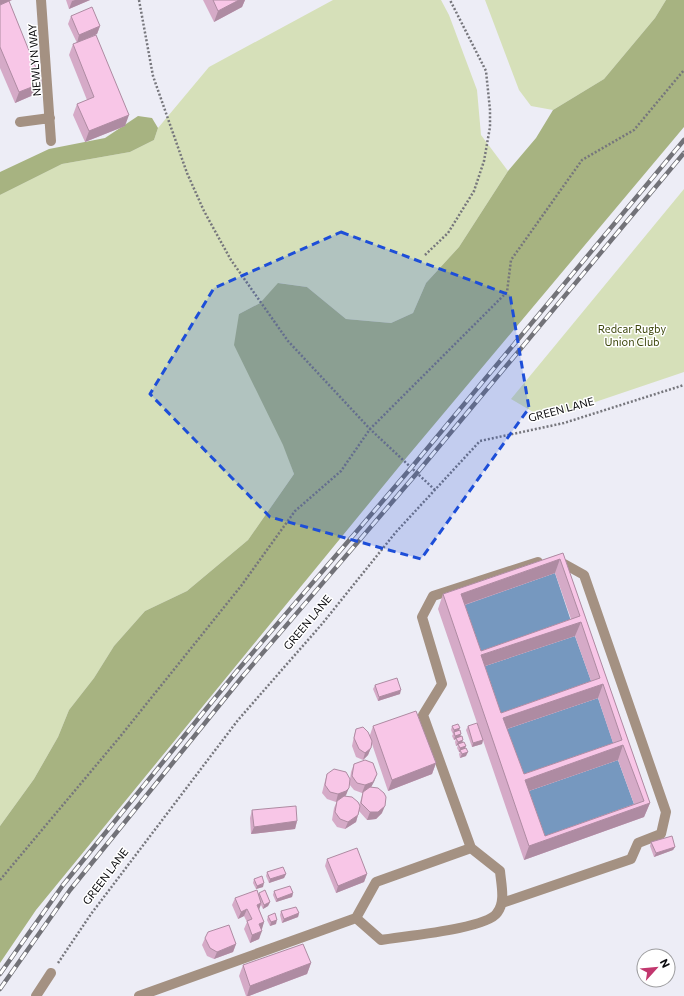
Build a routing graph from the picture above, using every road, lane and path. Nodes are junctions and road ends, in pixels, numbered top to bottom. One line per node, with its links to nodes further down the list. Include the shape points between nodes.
1 (41, 0): 5 (street, NEWLYN WAY)
2 (139, 0): 10 (path, via 153,76 187,173 204,212 231,260 280,330)
3 (450, 0): 8 (path, via 486,71 490,127 484,161 474,191 448,233)
4 (684, 70): 10 (path, via 634,130 582,160 511,260 507,292)
5 (50, 118): 6 (street); 7 (street, NEWLYN WAY)
6 (20, 122)
7 (51, 141)
8 (425, 255)
9 (684, 385): 11 (path, GREEN LANE, via 564,423 480,441)
10 (370, 429): 11 (path); 13 (path, via 341,471 295,511 240,586 124,732)
11 (435, 490): 16 (path, GREEN LANE, via 396,532 322,624 238,720 92,914)
12 (471, 848): 14 (street, via 500,871); 14 (street, via 423,715 442,684 422,616 433,596 552,557 584,575 666,812 661,834 638,843 631,859); 15 (street, via 376,882)
13 (0, 880)
14 (502, 903): 15 (street, via 497,914 475,926 381,940)
15 (356, 918): 18 (street)
16 (51, 973): 17 (street)
17 (38, 996)
18 (139, 996)

